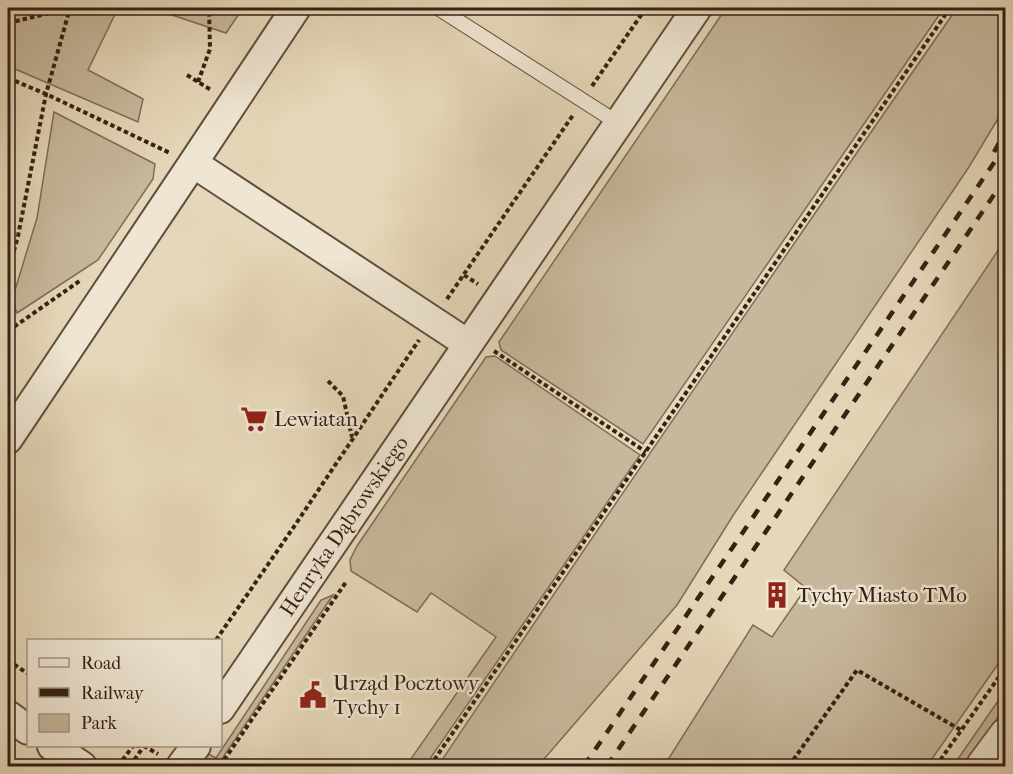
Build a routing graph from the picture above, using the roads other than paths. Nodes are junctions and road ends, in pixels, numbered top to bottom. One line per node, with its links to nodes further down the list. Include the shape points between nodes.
1 (296, 8): 5 (street)
2 (438, 8): 4 (lane)
3 (697, 8): 4 (street, Henryka Dąbrowskiego)
4 (618, 123): 6 (street, Henryka Dąbrowskiego, via 500,298)
5 (194, 163): 6 (street); 7 (street)
6 (481, 343): 8 (street, Henryka Dąbrowskiego)
7 (8, 439)
8 (222, 705)
9 (8, 715): 10 (street)
10 (27, 729)
11 (1005, 735): 16 (street)
12 (54, 747): 14 (street)
13 (194, 747): 15 (street)
14 (82, 766)
15 (181, 766)
16 (983, 766)

